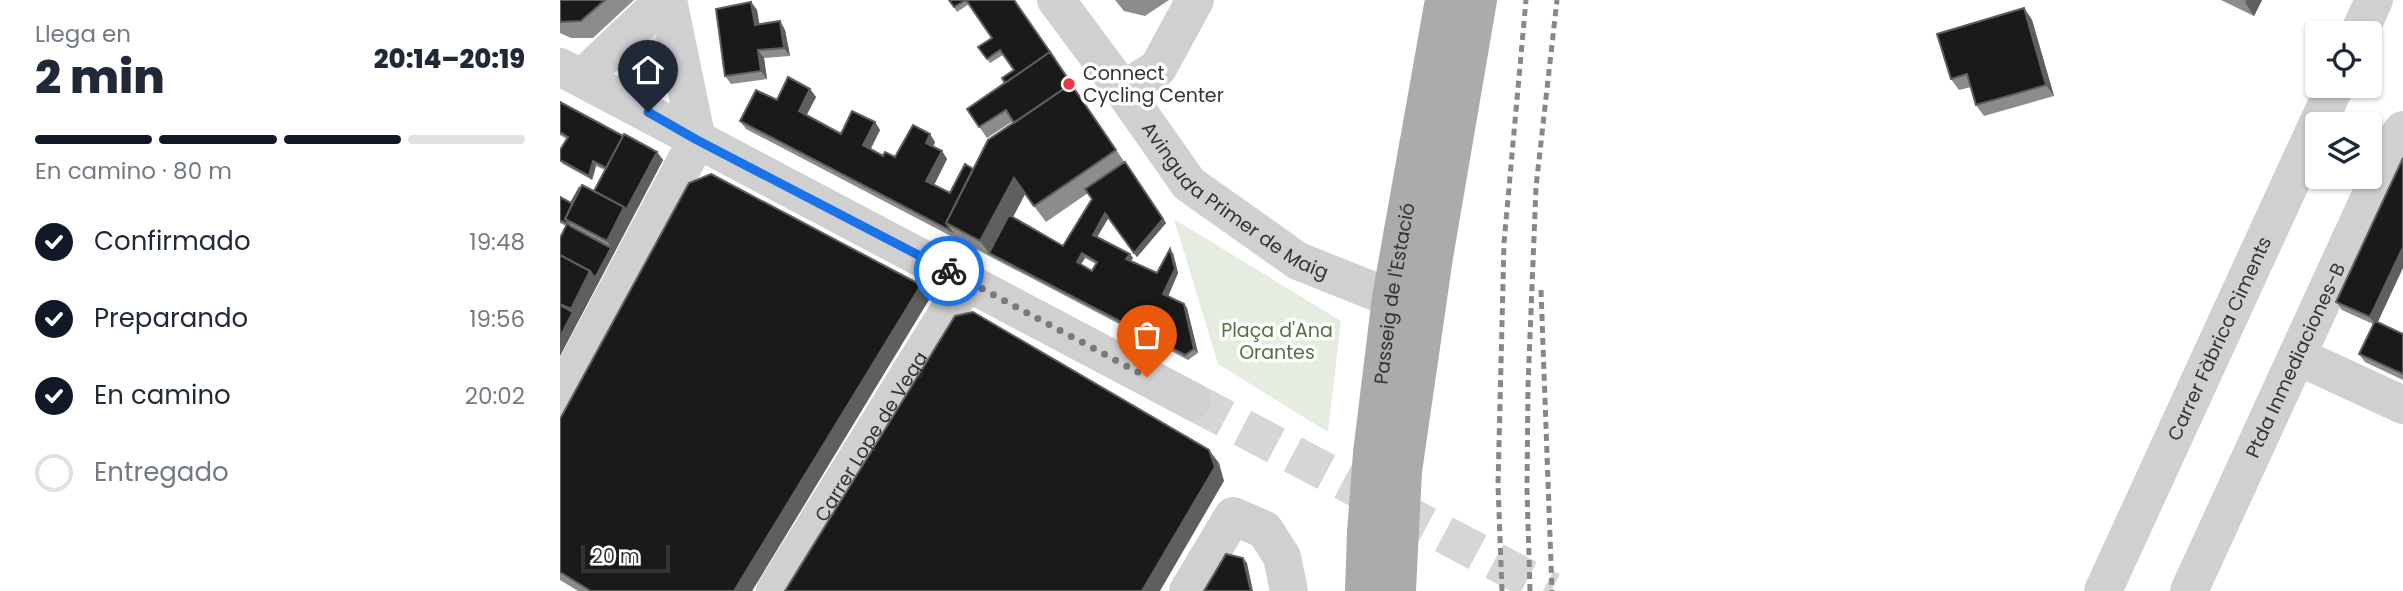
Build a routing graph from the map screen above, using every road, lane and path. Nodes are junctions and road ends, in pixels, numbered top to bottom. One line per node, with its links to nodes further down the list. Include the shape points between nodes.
1 (666, 0): 8 (street); 12 (street)
2 (1056, 0): 9 (street, Avinguda Primer de Maig)
3 (1195, 0): 9 (street, via 1158,68)
4 (1444, 0): 14 (main road, Passeig de l'Estació)
5 (1478, 0): 19 (main road, Passeig de l'Estació, via 1434,257)
6 (2374, 0): 7 (street)
7 (2364, 21)
8 (571, 72): 12 (street)
9 (1123, 90): 14 (street, Avinguda Primer de Maig, via 1189,184 1298,261)
10 (2329, 98): 20 (street, Carrer Fàbrica Ciments)
11 (2403, 130): 15 (street, Ptda Inmediaciones-B)
12 (697, 140): 13 (street); 16 (street)
13 (967, 281): 17 (street); 21 (street, Carrer Lope de Vega)
14 (1391, 299): 19 (main road, Passeig de l'Estació)
15 (2297, 356): 18 (street); 26 (street, Ptda Inmediaciones-B)
16 (560, 398)
17 (1192, 401)
18 (2403, 405)
19 (1387, 462): 24 (main road, Passeig de l'Estació, bridge, via 1366,533); 25 (main road, Passeig de l'Estació, bridge, via 1399,549)
20 (2114, 588)
21 (775, 591)
22 (1188, 591): 23 (street, via 1233,516 1265,530 1282,557)
23 (1289, 591)
24 (1364, 591)
25 (1397, 591)
26 (2189, 591)

